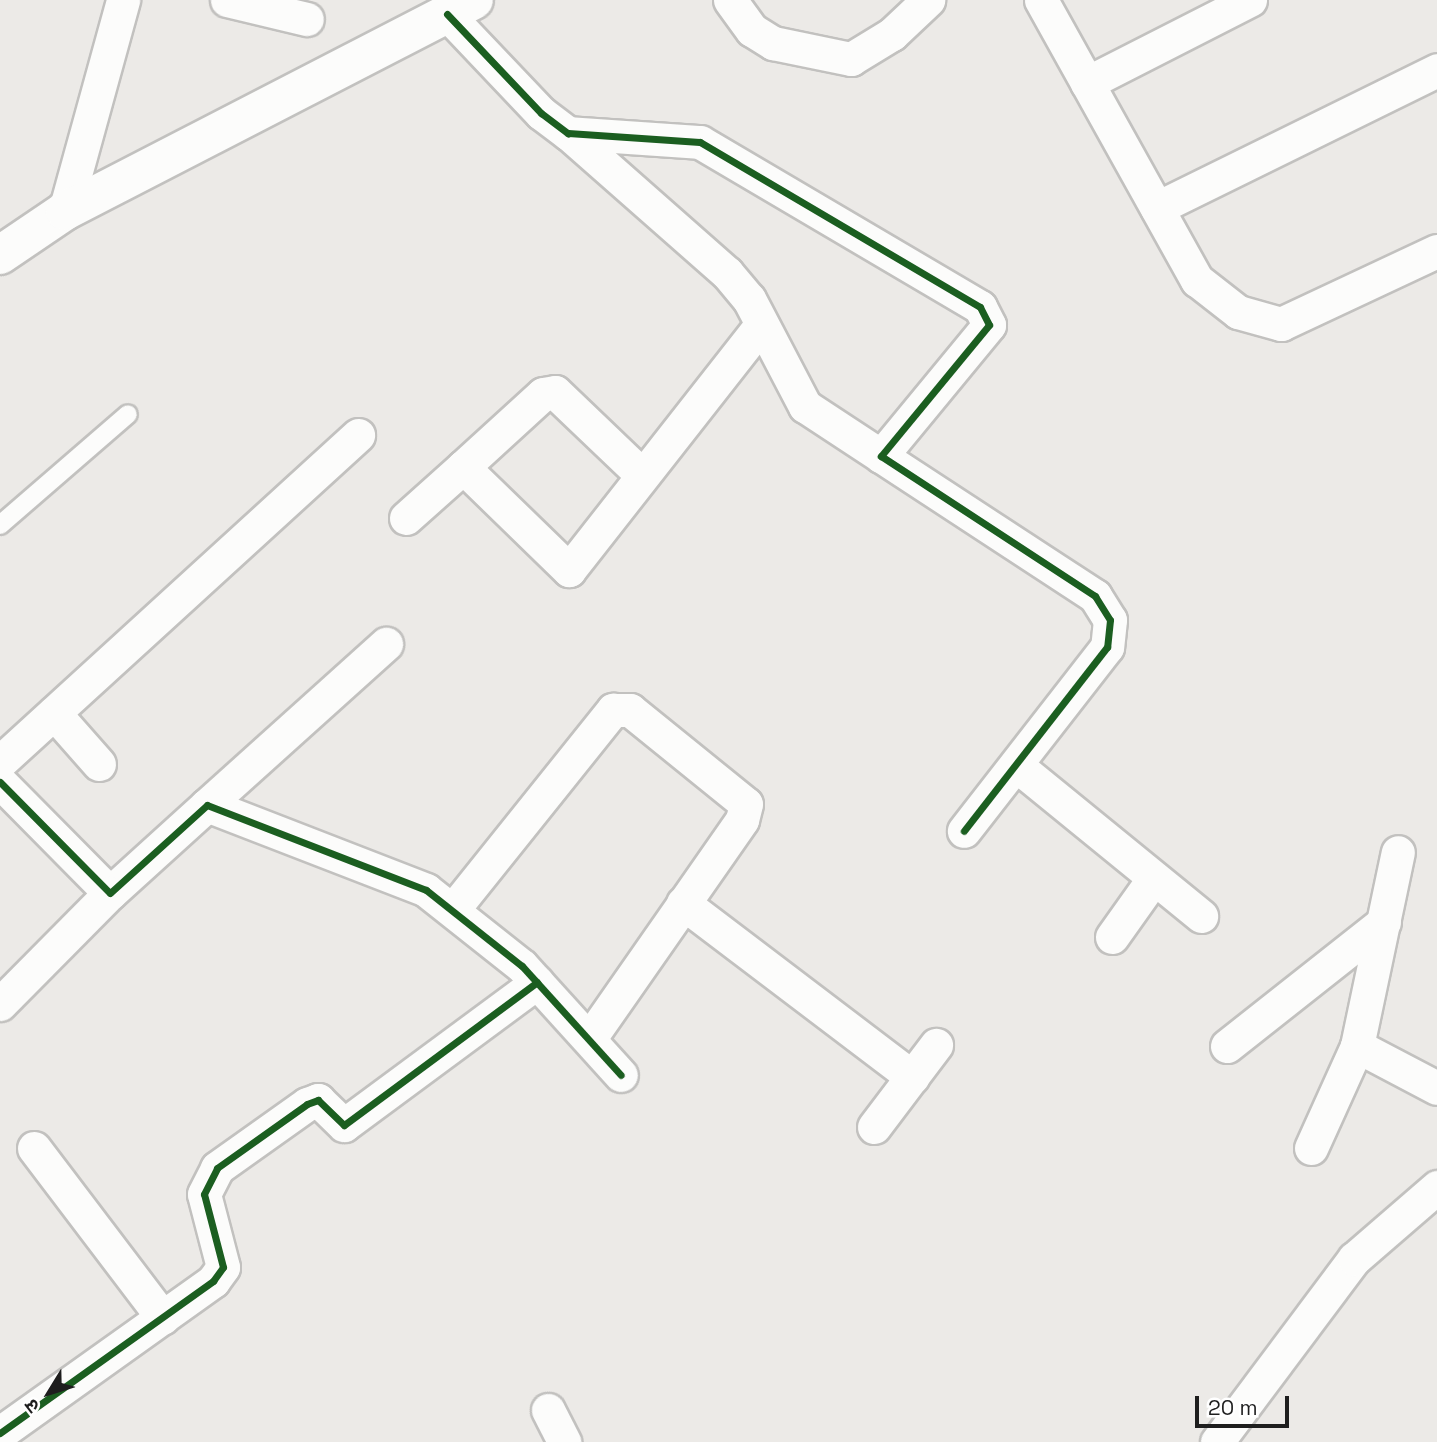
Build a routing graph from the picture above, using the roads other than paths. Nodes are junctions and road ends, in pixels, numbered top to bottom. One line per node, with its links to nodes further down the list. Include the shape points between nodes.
1 (123, 0): 13 (street)
2 (227, 0): 8 (street)
3 (730, 0): 4 (street, via 752,30 773,43 851,59 892,34)
4 (928, 0)
5 (1041, 0): 10 (street)
6 (1250, 0): 10 (street)
7 (460, 7): 11 (street, via 541,113); 13 (street)
8 (307, 19)
9 (1437, 70): 12 (street)
10 (1087, 83): 12 (street)
11 (568, 133): 16 (street, via 727,273); 19 (street, via 700,142 980,307 989,325)
12 (1157, 208): 14 (street, via 1197,280 1238,312 1281,324)
13 (65, 211): 15 (street)
14 (1437, 251)
15 (0, 256)
16 (761, 325): 19 (street, via 805,407); 21 (street)
17 (128, 414): 23 (lane)
18 (358, 435): 25 (street)
19 (881, 456): 28 (street, via 1094,596 1110,620 1107,648)
20 (463, 467): 21 (street, via 543,394 555,392); 21 (street, via 560,568 569,570); 22 (street)
21 (642, 475)
22 (406, 518)
23 (0, 524)
24 (386, 644): 30 (street)
25 (54, 713): 26 (street); 27 (street)
26 (0, 762)
27 (99, 764)
28 (1016, 765): 31 (street); 33 (street)
29 (0, 782): 34 (street)
30 (207, 805): 34 (street); 36 (street)
31 (964, 831)
32 (1398, 852): 38 (street)
33 (1154, 878): 37 (street); 39 (street)
34 (110, 893): 41 (street)
35 (683, 903): 36 (street, via 742,820 746,804 630,710 613,710); 42 (street); 47 (street)
36 (455, 907): 40 (street)
37 (1201, 916)
38 (1384, 922): 44 (street); 45 (street)
39 (1112, 937)
40 (537, 982): 42 (street); 53 (street, via 344,1125 318,1100 217,1168 204,1194 223,1267)
41 (0, 1004)
42 (589, 1039): 46 (street)
43 (936, 1045): 47 (street)
44 (1227, 1046)
45 (1357, 1046): 48 (street); 51 (street)
46 (621, 1075)
47 (912, 1077): 49 (street)
48 (1437, 1088)
49 (874, 1127)
50 (34, 1148): 53 (street)
51 (1311, 1148)
52 (1437, 1186): 57 (street, via 1354,1259)
53 (163, 1318): 55 (street)
54 (548, 1410): 56 (street)
55 (0, 1433)
56 (564, 1442)
57 (1217, 1442)

